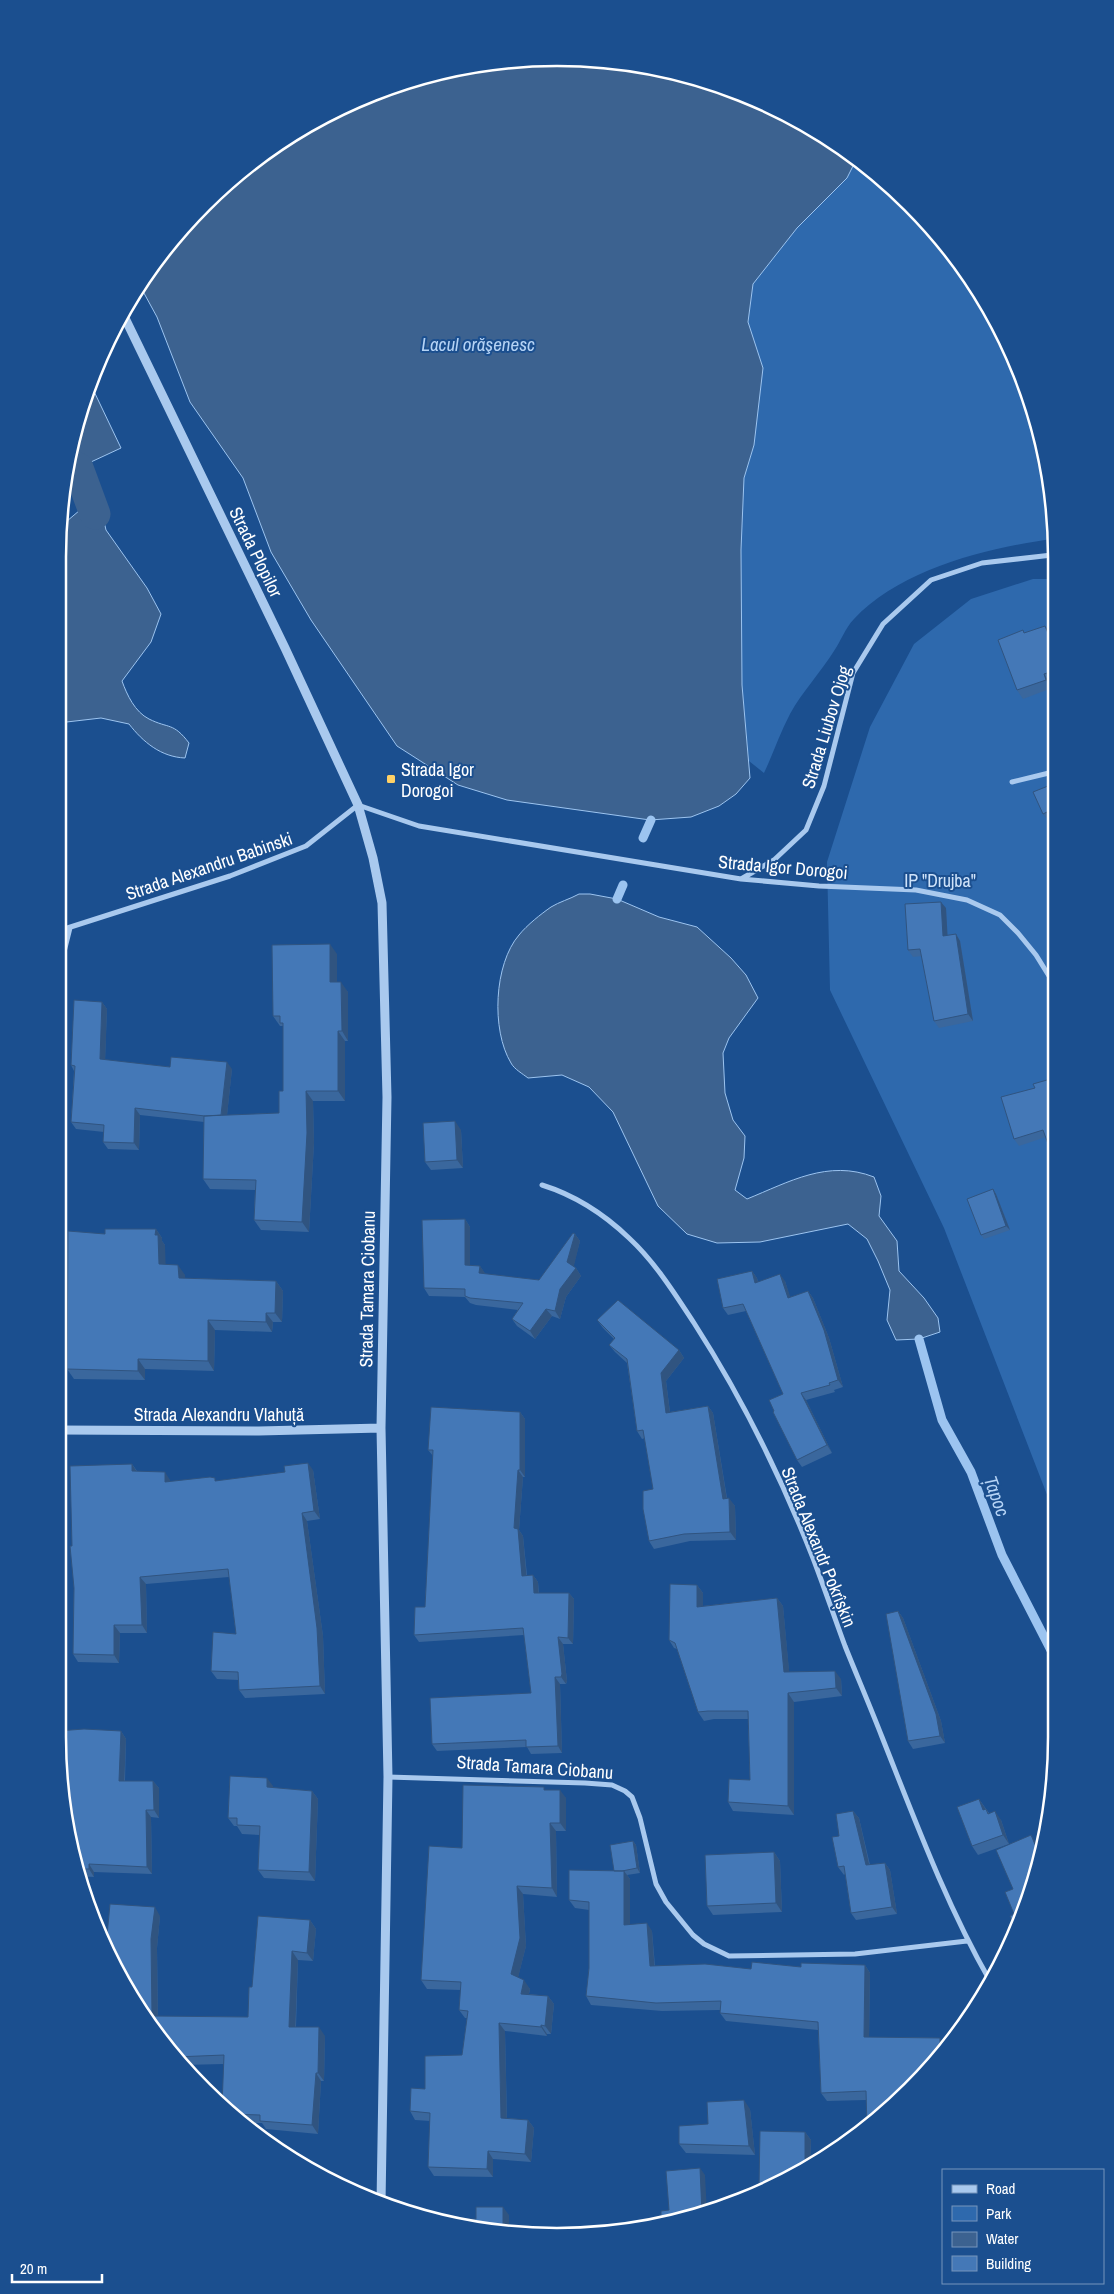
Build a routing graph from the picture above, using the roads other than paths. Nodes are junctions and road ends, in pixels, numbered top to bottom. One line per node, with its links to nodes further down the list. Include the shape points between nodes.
1 (127, 322): 5 (street, Strada Plopilor)
2 (1048, 555): 6 (street, Strada Liubov Ojog, via 982,562 930,580 883,624 853,673 824,786 806,830 774,860)
3 (1048, 773): 4 (street)
4 (1012, 782)
5 (358, 805): 6 (street, Strada Igor Dorogoi, via 418,826); 7 (street, Strada Alexandru Babinski, via 306,846 230,876); 12 (street, Strada Tamara Ciobanu, via 374,858 382,903 387,1097)
6 (741, 879): 10 (street, Strada Igor Dorogoi, via 916,890 967,900 1000,915 1036,955)
7 (70, 928): 8 (street, Strada Alexandru Babinski); 9 (street)
8 (66, 929)
9 (66, 944)
10 (1048, 974)
11 (542, 1185): 15 (street, Strada Alexandr Pokrîșkin, via 581,1202 630,1239 653,1264 708,1345 786,1495 909,1807)
12 (381, 1428): 13 (street, Strada Аlexandru Vlahuță); 14 (street, Strada Tamara Ciobanu)
13 (66, 1430)
14 (388, 1777): 15 (street, Strada Tamara Ciobanu, via 585,1783 612,1785 625,1791 632,1797 640,1818 656,1884 666,1902 704,1944 729,1956 855,1954); 17 (street, Strada Tamara Ciobanu)
15 (967, 1941): 16 (street, Strada Alexandr Pokrîșkin)
16 (986, 1974)
17 (381, 2195)

